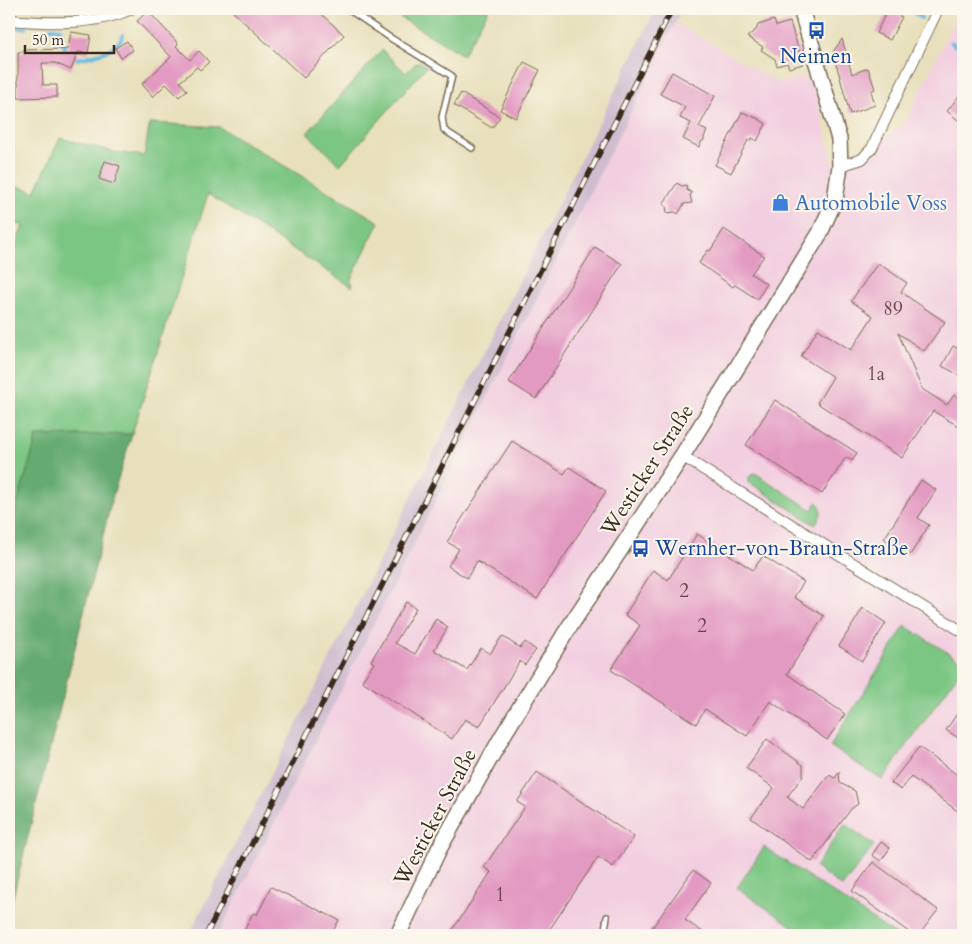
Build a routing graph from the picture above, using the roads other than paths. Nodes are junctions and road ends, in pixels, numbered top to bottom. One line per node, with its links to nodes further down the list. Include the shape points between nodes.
1 (80, 9): 7 (lane)
2 (130, 9): 7 (street, via 117,16)
3 (348, 9): 8 (lane, via 452,76 442,117 444,130)
4 (801, 9): 9 (main road, Westicker Straße, via 835,122)
5 (938, 9): 9 (street, via 872,148 862,159)
6 (9, 20): 7 (street)
7 (83, 20)
8 (472, 148)
9 (840, 166): 10 (main road, Westicker Straße, via 835,199 820,233)
10 (682, 456): 11 (street); 13 (main road, Westicker Straße, via 566,632 502,737 439,850)
11 (963, 632)
12 (607, 917): 14 (lane)
13 (398, 935)
14 (604, 935)

